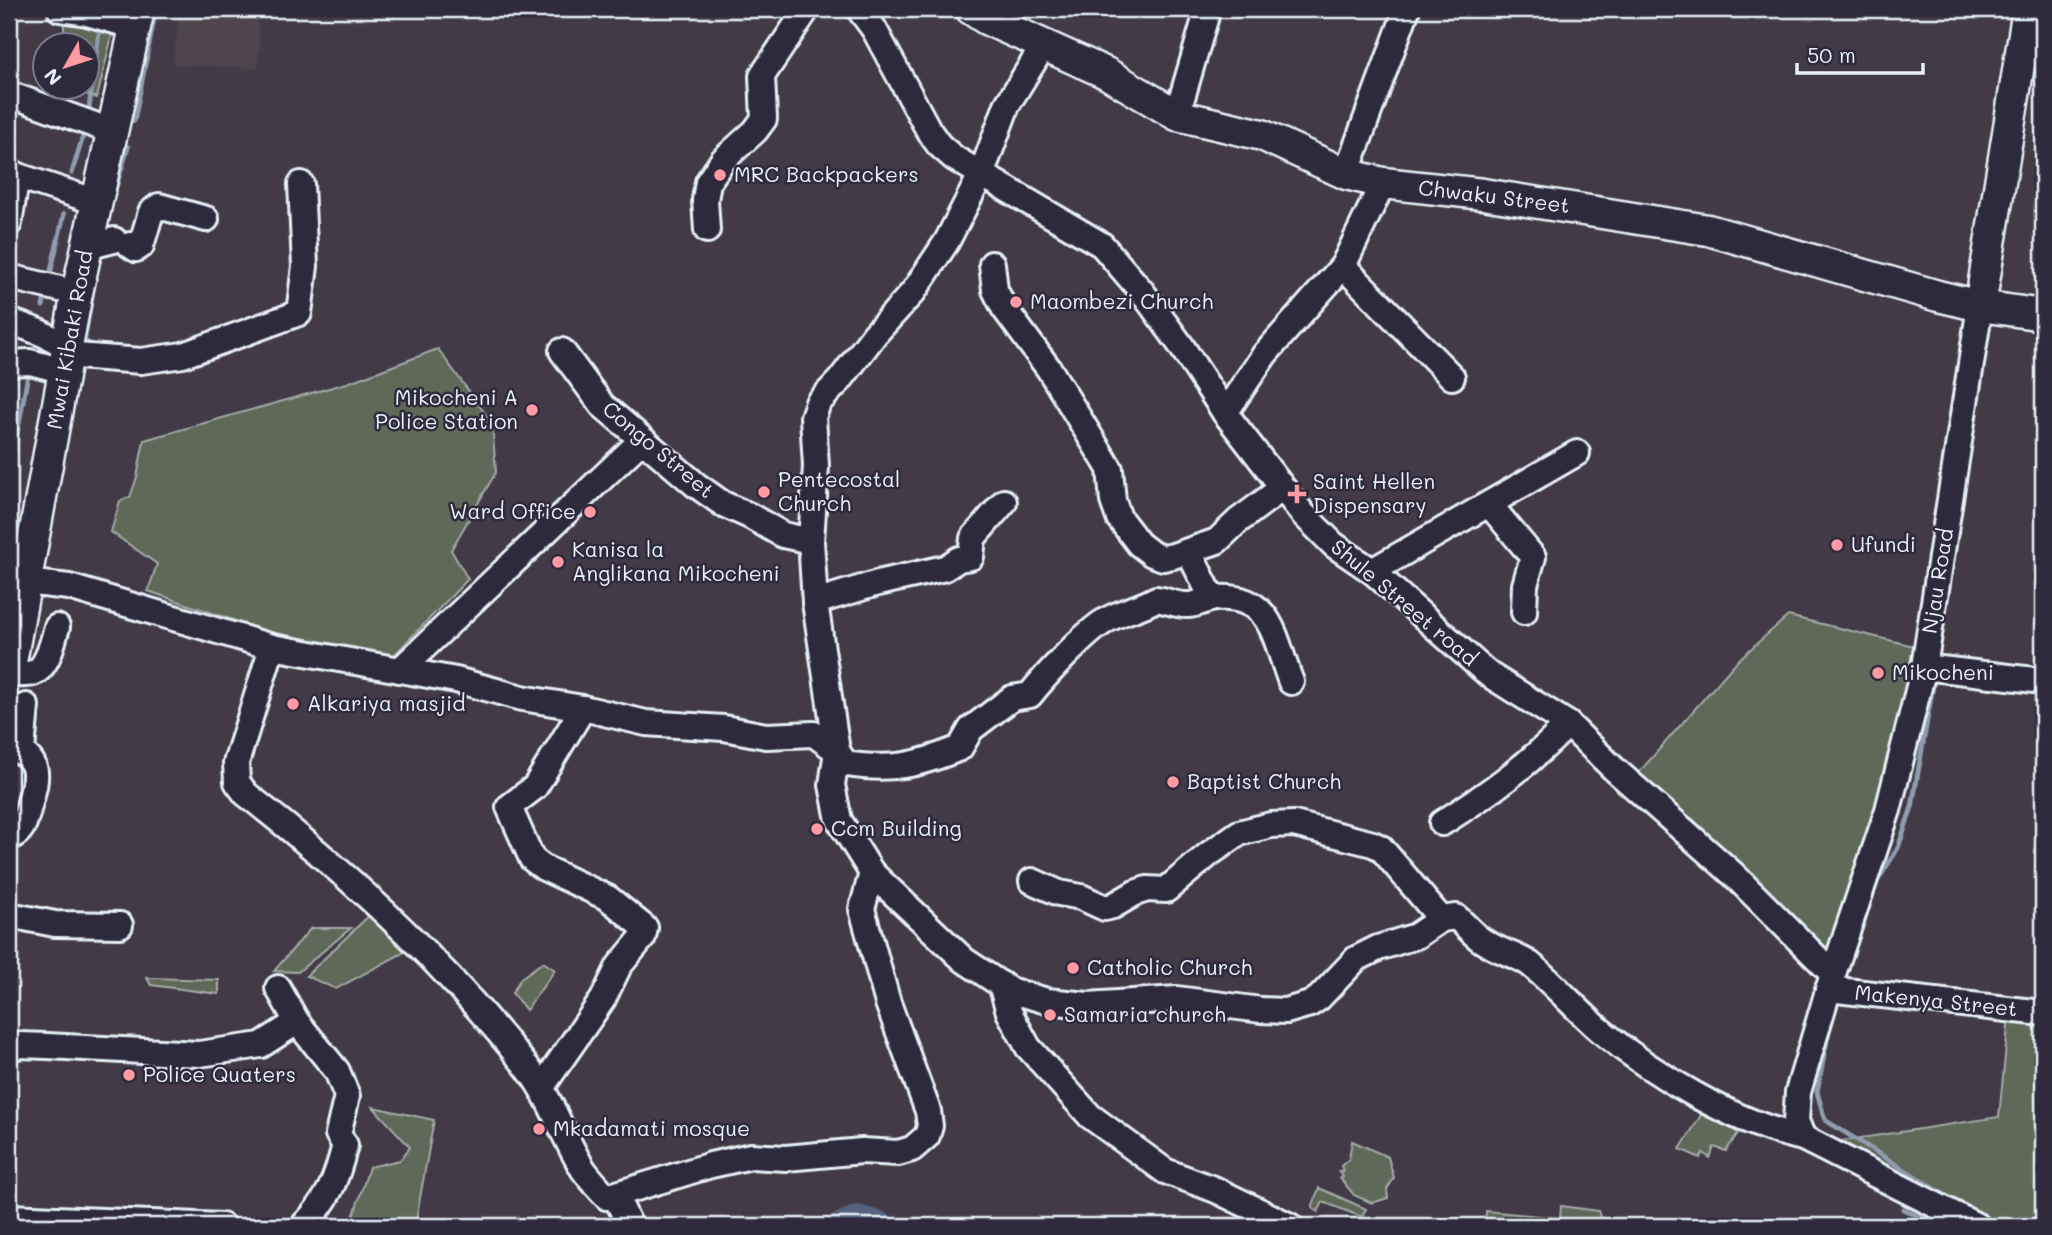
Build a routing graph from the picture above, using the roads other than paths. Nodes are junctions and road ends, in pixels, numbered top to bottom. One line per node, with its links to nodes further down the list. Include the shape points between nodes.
1 (60, 9): 8 (street)
2 (807, 9): 22 (street, via 762,76 764,119 708,182)
3 (859, 9): 16 (street, Shule Street road, via 939,145)
4 (971, 9): 10 (main road, Chwaku Street)
5 (1208, 9): 12 (street)
6 (1408, 9): 15 (street)
7 (2028, 9): 28 (main road, Njau Road)
8 (87, 11): 9 (street)
9 (137, 18): 13 (main road, Mwai Kibaki Road)
10 (1044, 45): 12 (main road, Chwaku Street, via 1106,72); 16 (street, via 1007,105)
11 (9, 94): 13 (street)
12 (1177, 115): 15 (main road, Chwaku Street, via 1262,135)
13 (111, 131): 19 (main road, Mwai Kibaki Road)
14 (13, 174): 19 (street); 21 (street)
15 (1346, 174): 17 (main road, Chwaku Street)
16 (981, 175): 35 (street, Shule Street road, via 1102,245 1143,293); 41 (street, via 947,241 914,290 818,404 813,417 816,466)
17 (1383, 183): 25 (street); 28 (main road, Chwaku Street, via 1708,230)
18 (301, 184): 32 (street, via 305,267 299,313 173,356 141,361)
19 (97, 202): 23 (main road, Mwai Kibaki Road)
20 (206, 219): 23 (street, via 159,206 151,212 141,246)
21 (9, 223)
22 (707, 230)
23 (110, 244): 27 (main road, Mwai Kibaki Road)
24 (992, 264): 42 (street, via 995,290 1004,307 1049,369 1110,469 1113,501 1127,531 1163,558)
25 (1343, 266): 34 (street); 35 (street, via 1265,354)
26 (9, 277): 27 (street)
27 (77, 293): 32 (main road, Mwai Kibaki Road)
28 (1980, 306): 29 (main road, Chwaku Street); 50 (street, Njau Road)
29 (2043, 315)
30 (9, 321): 32 (street, via 36,330)
31 (562, 351): 36 (street, Congo Street, via 602,405)
32 (66, 358): 33 (street); 44 (main road, Mwai Kibaki Road)
33 (9, 363)
34 (1452, 377)
35 (1225, 413): 38 (street, Shule Street road)
36 (642, 440): 41 (street, Congo Street, via 723,504 783,535); 51 (street)
37 (1577, 453): 40 (street)
38 (1281, 489): 42 (street, via 1217,541); 43 (street, Shule Street road, via 1334,545)
39 (1004, 502): 46 (street, via 973,538 971,556 945,568)
40 (1489, 504): 43 (street); 47 (street, via 1533,557)
41 (811, 541): 46 (street)
42 (1189, 552): 45 (street)
43 (1372, 571): 57 (street, Shule Street road, via 1488,674)
44 (17, 582): 49 (street, via 69,587); 52 (main road, Mwai Kibaki Road)
45 (1212, 598): 54 (street, via 1245,599 1267,617); 59 (street, via 1188,606 1156,599 1104,621 1030,695 1012,698 971,729 960,748 893,768 846,764)
46 (815, 602): 59 (street)
47 (1524, 612)
48 (57, 627): 52 (street, via 39,670)
49 (272, 647): 51 (street); 73 (street, via 236,763 237,782 423,947)
50 (1924, 667): 53 (street); 67 (street, Njau Road, via 1888,810)
51 (400, 670): 56 (street)
52 (9, 673)
53 (2043, 681)
54 (1290, 682)
55 (26, 706): 58 (street)
56 (583, 708): 59 (street, via 646,723 724,728 766,737 814,734); 73 (street, via 534,787 509,807 532,859 608,898 645,930)
57 (1568, 724): 60 (street, via 1495,790); 67 (street, Shule Street road, via 1733,874)
58 (15, 749): 61 (street, via 32,763 37,778 23,828)
59 (837, 751): 62 (street, via 832,785 839,820)
60 (1442, 823)
61 (9, 838)
62 (872, 873): 68 (street, via 964,960); 75 (street, via 862,909 888,1003 928,1111 928,1136 898,1153 751,1156)
63 (1032, 881): 65 (street, via 1105,908 1142,891 1166,890 1239,833 1294,824 1381,848)
64 (9, 915): 66 (street, via 55,924)
65 (1441, 919): 68 (street, via 1416,936 1356,959 1320,998 1286,1011 1177,999 1068,1004 1023,995); 74 (street, via 1456,918 1482,941 1530,964 1602,1031 1660,1074 1742,1118)
66 (120, 925)
67 (1830, 981): 70 (street, Makenya Street); 74 (street, Njau Road, via 1798,1092 1796,1121)
68 (1001, 984): 80 (street, via 1024,1041 1090,1116 1165,1171)
69 (278, 988): 71 (street)
70 (2043, 1013)
71 (297, 1022): 72 (street, via 261,1045 200,1054 19,1045); 78 (street, via 337,1071 347,1096 338,1134 345,1145 336,1180)
72 (9, 1049)
73 (542, 1087): 75 (street, via 583,1168 607,1197)
74 (1803, 1138): 81 (street)
75 (615, 1195): 79 (street)
76 (9, 1217): 77 (street)
77 (222, 1226)
78 (303, 1226)
79 (630, 1226)
80 (1290, 1226)
81 (1977, 1226)

